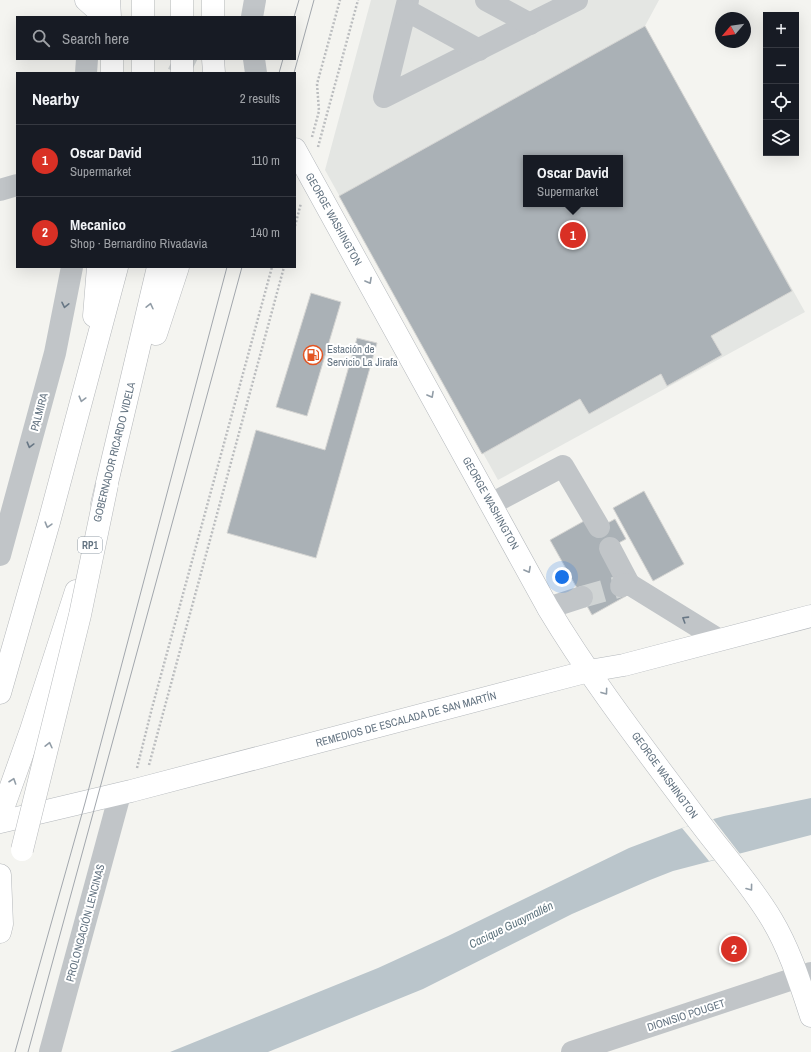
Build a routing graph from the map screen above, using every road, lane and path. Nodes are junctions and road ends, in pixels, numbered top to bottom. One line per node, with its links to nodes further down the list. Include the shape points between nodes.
1 (143, 0): 14 (main road)
2 (182, 0): 15 (main road)
3 (213, 0): 16 (main road)
4 (249, 0): 17 (street)
5 (255, 0): 18 (street)
6 (340, 0): 33 (path, via 317,84 319,111)
7 (358, 0): 33 (path)
8 (486, 0): 19 (street)
9 (577, 0): 19 (street)
10 (92, 4): 12 (main road); 13 (main road)
11 (407, 5): 20 (street); 20 (street, via 384,97)
12 (104, 16)
13 (109, 16)
14 (143, 16)
15 (182, 16)
16 (213, 16)
17 (252, 16)
18 (252, 16)
19 (530, 24): 20 (street)
20 (479, 50)
21 (87, 60): 27 (street)
22 (112, 60): 28 (main road)
23 (143, 60): 29 (main road)
24 (182, 60): 30 (main road, bridge)
25 (213, 60): 31 (main road)
26 (254, 60): 32 (street)
27 (86, 72)
28 (112, 72)
29 (143, 72)
30 (182, 72)
31 (214, 72)
32 (256, 72)
33 (303, 163): 45 (main road, GEORGE WASHINGTON, one-way to 45)
34 (16, 185): 35 (street)
35 (0, 190)
36 (72, 268): 46 (street, PALMIRA, one-way to 46, via 55,353)
37 (98, 268): 43 (main road)
38 (117, 268): 43 (main road)
39 (158, 268): 44 (main road, GOBERNADOR RICARDO VIDELA / RP1, one-way to 39)
40 (178, 268): 44 (main road)
41 (272, 268): 58 (path)
42 (284, 268): 58 (path)
43 (88, 378): 54 (main road, one-way to 54)
44 (108, 486): 59 (main road, GOBERNADOR RICARDO VIDELA / RP1, one-way to 44, bridge, via 68,619); 61 (main road, one-way to 44, bridge, via 80,615)
45 (491, 504): 47 (street, via 563,466); 51 (main road, GEORGE WASHINGTON, one-way to 51)
46 (7, 505): 49 (street, PALMIRA)
47 (599, 527)
48 (610, 548): 53 (street, one-way to 48, via 625,585)
49 (0, 555)
50 (582, 597): 51 (street)
51 (548, 608): 55 (main road, GEORGE WASHINGTON)
52 (811, 616): 53 (main road, REMEDIOS DE ESCALADA DE SAN MARTÍN)
53 (718, 639): 55 (main road, REMEDIOS DE ESCALADA DE SAN MARTÍN, via 624,665)
54 (8, 666): 56 (main road); 57 (main road)
55 (589, 671): 58 (main road, REMEDIOS DE ESCALADA DE SAN MARTÍN); 64 (main road, GEORGE WASHINGTON, one-way to 64, via 772,920)
56 (0, 686)
57 (0, 693)
58 (131, 791): 60 (main road, REMEDIOS DE ESCALADA DE SAN MARTÍN); 66 (street, PROLONGACIÓN LENCINAS)
59 (0, 817)
60 (0, 822)
61 (22, 850)
62 (0, 875): 63 (main road)
63 (0, 932)
64 (805, 975): 65 (main road, GEORGE WASHINGTON); 67 (street, DIONISIO POUGET)
65 (811, 1016)
66 (50, 1052)
67 (572, 1052)

